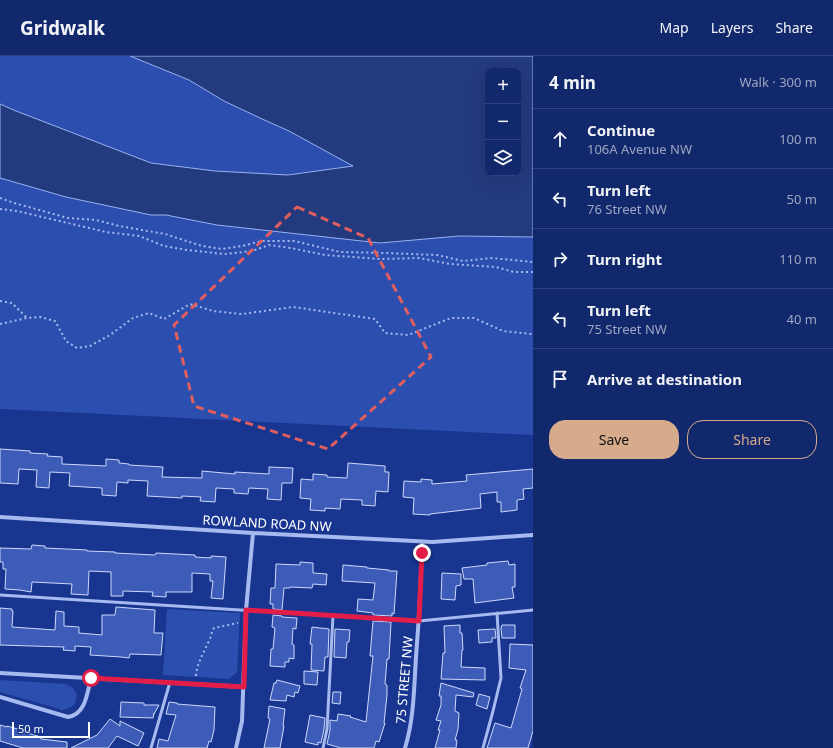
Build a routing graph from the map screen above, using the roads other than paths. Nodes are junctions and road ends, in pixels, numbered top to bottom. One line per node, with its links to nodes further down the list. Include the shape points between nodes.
1 (0, 517): 2 (street, ROWLAND ROAD NW)
2 (253, 533): 4 (street, ROWLAND ROAD NW); 6 (street)
3 (533, 535): 4 (street, ROWLAND ROAD NW)
4 (422, 542): 10 (street, 75 STREET NW)
5 (0, 595): 6 (lane)
6 (246, 610): 9 (lane); 14 (street)
7 (533, 610): 8 (lane)
8 (497, 613): 10 (lane); 20 (lane, via 500,678)
9 (334, 616): 10 (lane); 18 (lane, via 327,729)
10 (419, 621): 19 (street, 75 STREET NW, via 413,709)
11 (0, 673): 12 (street)
12 (91, 678): 13 (street); 15 (street, via 83,707 68,717)
13 (170, 682): 14 (street); 16 (lane)
14 (244, 687): 17 (street, via 242,721)
15 (0, 697)
16 (151, 748)
17 (236, 748)
18 (323, 748)
19 (405, 748)
20 (483, 748)

